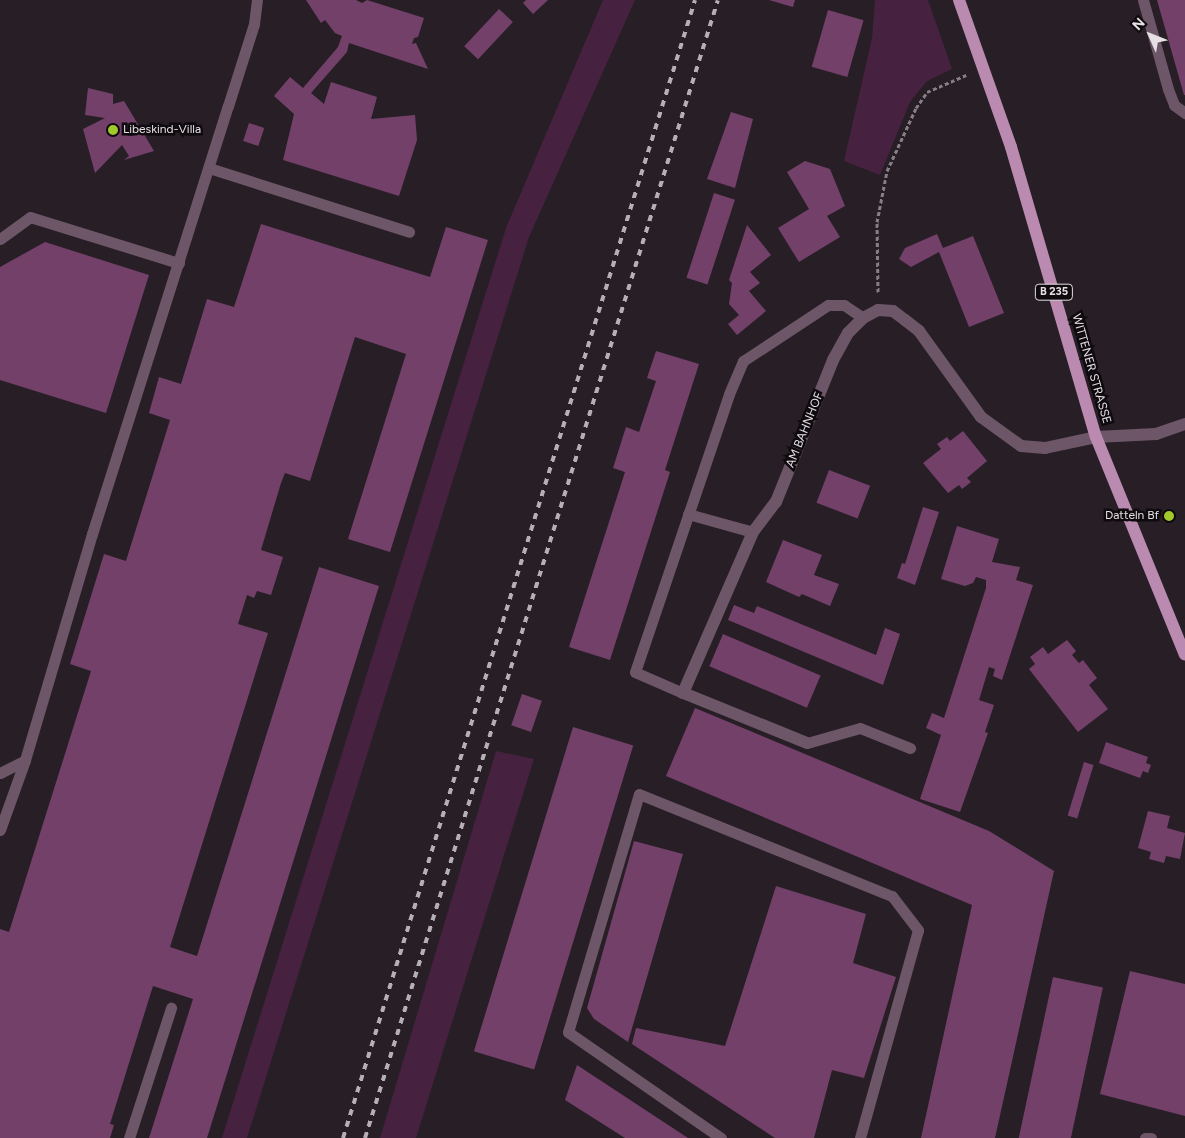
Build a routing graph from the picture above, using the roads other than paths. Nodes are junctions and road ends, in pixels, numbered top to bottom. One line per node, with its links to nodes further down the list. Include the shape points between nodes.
1 (257, 0): 5 (lane, via 254,24)
2 (958, 0): 11 (main road, WITTENER STRASSE / B 235, via 1011,147)
3 (1142, 0): 4 (lane, via 1174,105)
4 (1185, 113)
5 (209, 168): 6 (lane); 8 (lane)
6 (409, 232)
7 (0, 239): 8 (lane, via 30,217)
8 (179, 263): 18 (lane)
9 (863, 318): 11 (street, AM BAHNHOF, via 878,310 893,311 919,331 982,417 1021,446 1045,448); 12 (lane, via 844,305 828,305 743,361); 13 (street, AM BAHNHOF, via 848,333 833,360 776,502)
10 (1185, 424): 11 (street, via 1156,434)
11 (1096, 437): 14 (main road, WITTENER STRASSE / B 235)
12 (688, 514): 13 (lane); 15 (lane, via 636,672)
13 (753, 532): 15 (street, AM BAHNHOF)
14 (1185, 655)
15 (683, 693): 16 (street)
16 (807, 743): 17 (lane, via 860,728)
17 (910, 748)
18 (25, 760): 19 (lane); 20 (lane)
19 (0, 773)
20 (0, 830)
21 (170, 1008): 22 (lane)
22 (129, 1138)
23 (721, 1138): 24 (lane, via 568,1032 639,794 892,896 918,930)
24 (860, 1138)
25 (1145, 1138): 26 (lane)
26 (1151, 1138)

